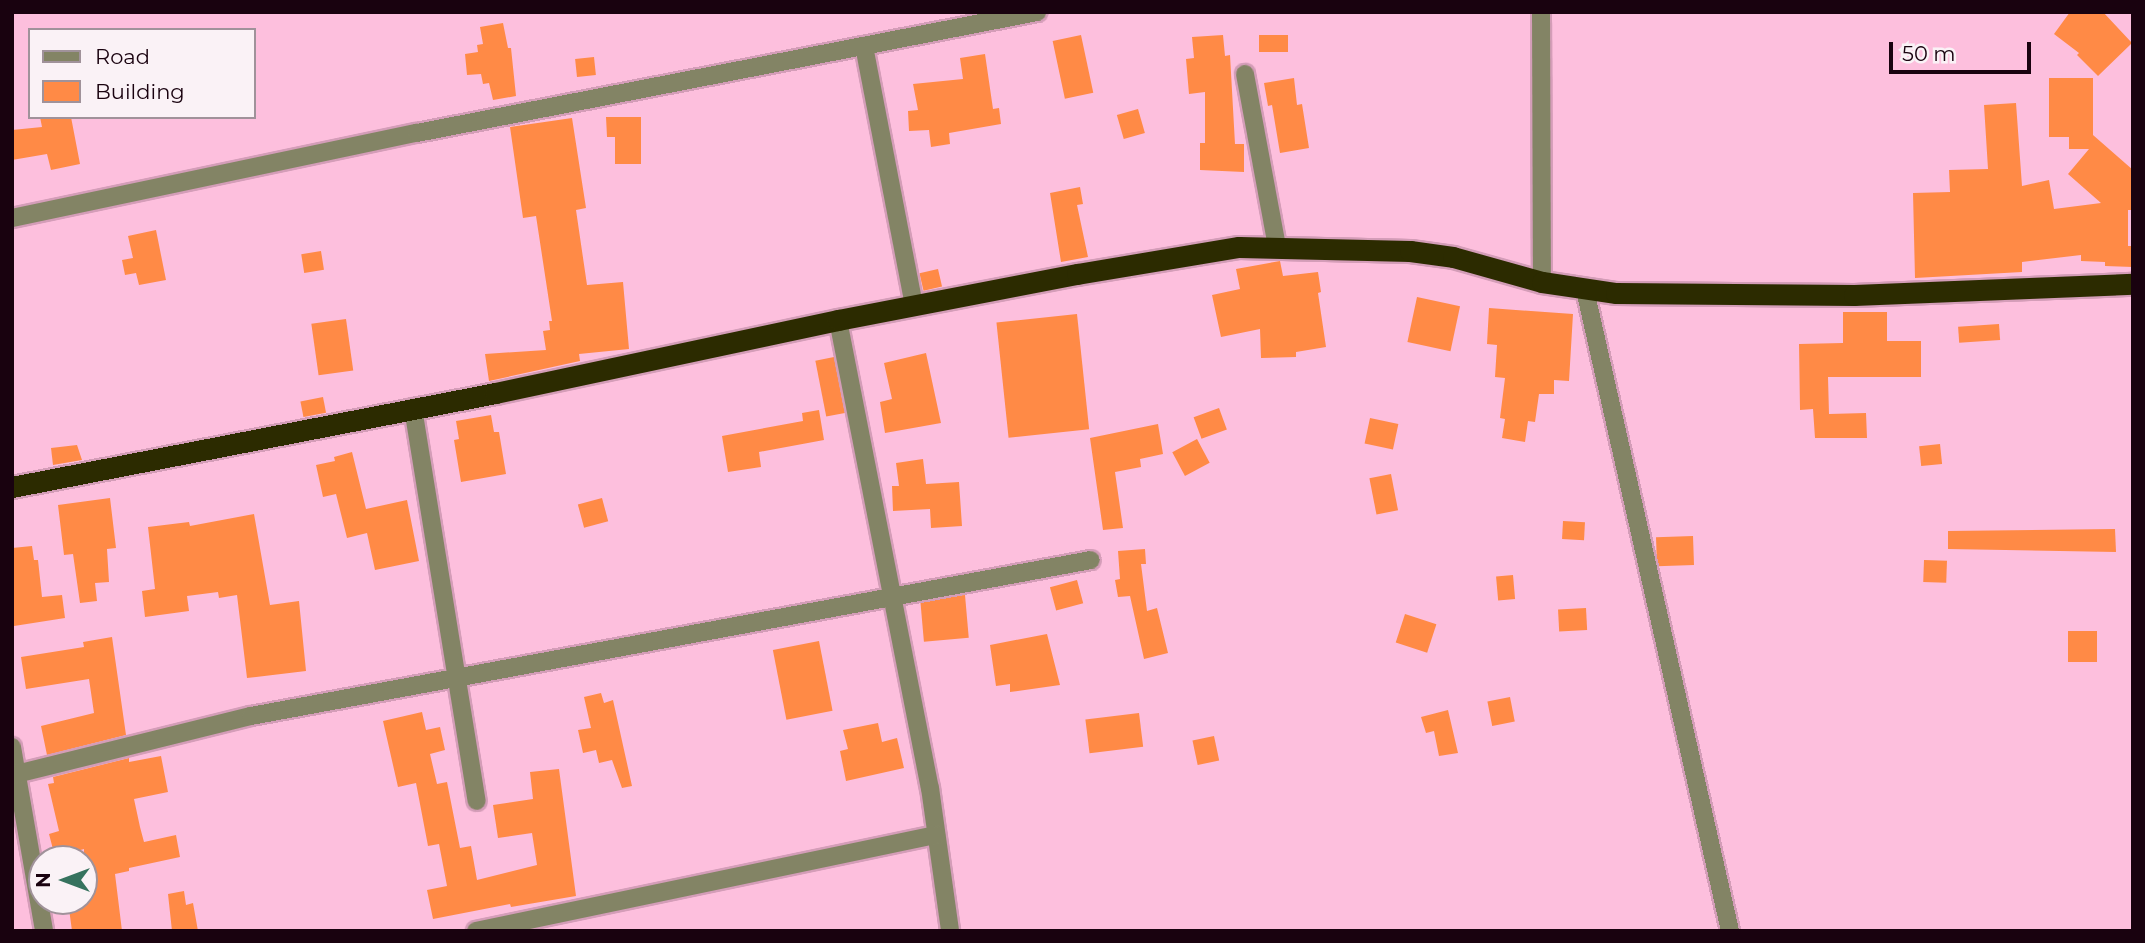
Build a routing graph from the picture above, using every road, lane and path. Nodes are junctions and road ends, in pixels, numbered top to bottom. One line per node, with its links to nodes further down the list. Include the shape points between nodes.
1 (1037, 12): 3 (street)
2 (1541, 12): 7 (street)
3 (864, 46): 5 (street); 10 (street)
4 (1245, 74): 6 (street)
5 (12, 218)
6 (1278, 246): 7 (highway, via 1410,251 1453,257); 10 (highway, via 1239,247)
7 (1542, 282): 9 (highway)
8 (2133, 284): 9 (highway, via 1854,295 1690,296)
9 (1585, 290): 24 (street)
10 (914, 306): 11 (highway)
11 (838, 320): 12 (highway); 15 (street)
12 (413, 408): 13 (highway); 16 (street)
13 (12, 487)
14 (1091, 560): 15 (street)
15 (892, 597): 16 (street); 20 (street)
16 (457, 680): 18 (street, via 251,716); 19 (street)
17 (12, 747): 18 (street)
18 (16, 774): 21 (street)
19 (477, 801)
20 (936, 835): 22 (street); 23 (street)
21 (44, 931)
22 (476, 931)
23 (950, 931)
24 (1730, 931)

